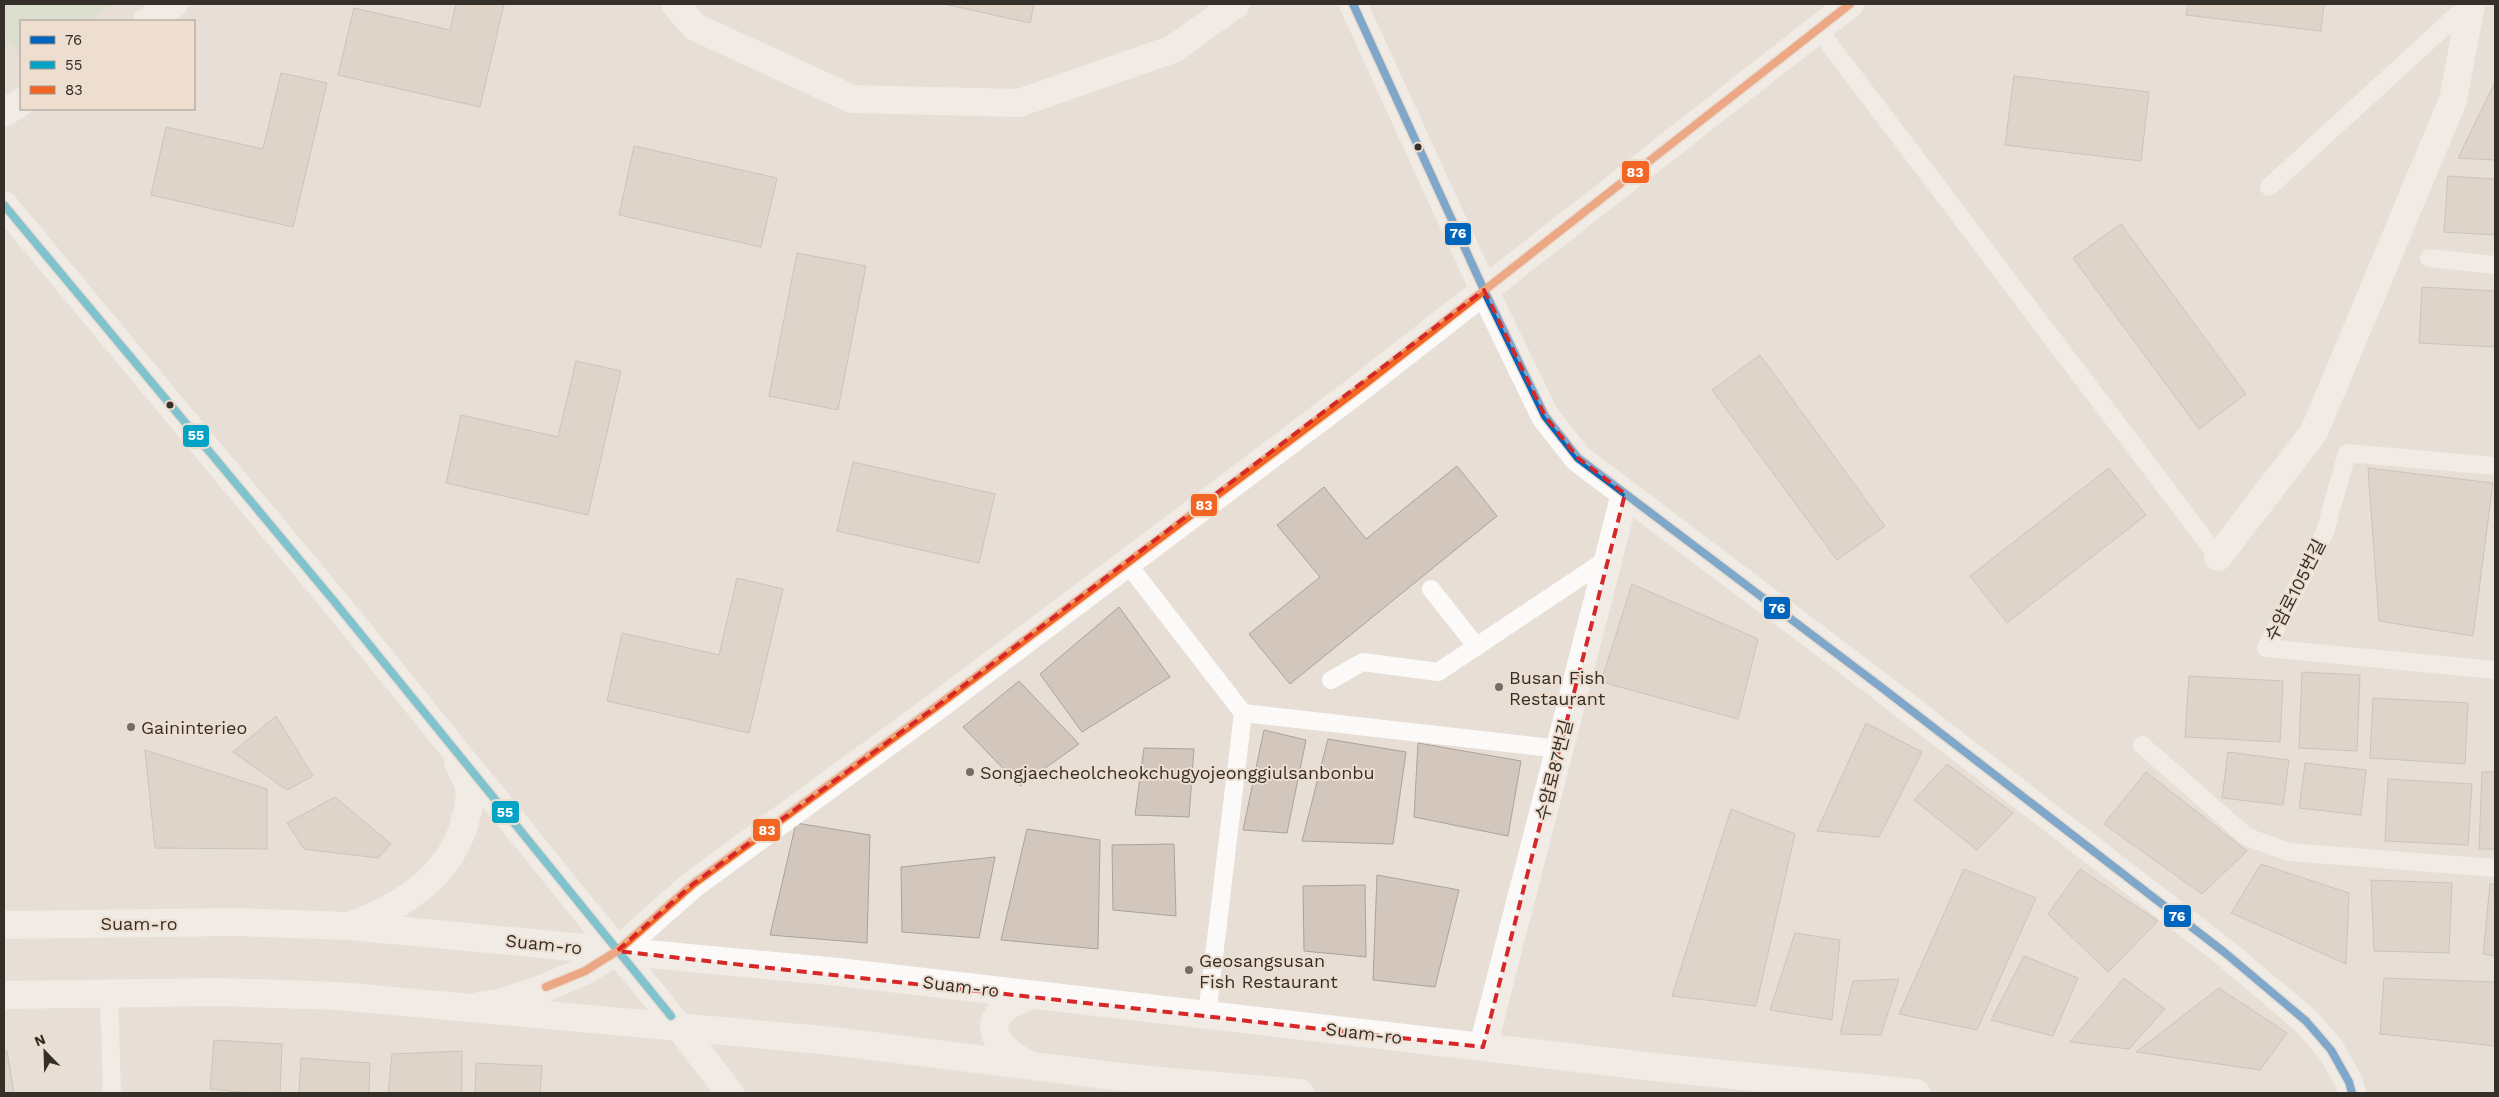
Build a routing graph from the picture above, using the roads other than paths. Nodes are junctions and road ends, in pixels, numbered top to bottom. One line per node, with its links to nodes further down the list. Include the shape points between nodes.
1 (174, 4): 7 (street)
2 (675, 4): 3 (street, via 695,27 852,99 1019,104 1173,49)
3 (1236, 4)
4 (1353, 4): 15 (street)
5 (1850, 4): 8 (street)
6 (2470, 4): 11 (lane); 18 (street, via 2453,100 2314,432)
7 (149, 20)
8 (1818, 29): 15 (street); 18 (lane)
9 (20, 103): 10 (street)
10 (4, 113)
11 (2269, 187)
12 (4, 206): 26 (street, via 334,600)
13 (2429, 258): 14 (lane)
14 (2495, 265)
15 (1484, 290): 17 (street, via 1545,416 1578,458); 20 (street)
16 (2495, 466): 23 (lane, 수암로105번길, via 2347,454 2325,532 2266,648)
17 (1625, 494): 19 (street, 수암로87번길); 45 (street, via 2224,952 2306,1021 2331,1050)
18 (2218, 557)
19 (1609, 558): 22 (lane); 28 (street, 수암로87번길)
20 (1127, 563): 25 (lane); 32 (street, via 693,884)
21 (1431, 589): 22 (lane)
22 (1477, 647): 24 (lane, via 1438,672 1362,662)
23 (2495, 670)
24 (1331, 680)
25 (1243, 713): 28 (lane); 37 (lane)
26 (449, 743): 31 (street, via 469,787 467,814 460,840 426,885 382,914); 32 (street)
27 (2142, 745): 29 (lane, via 2246,837 2289,852)
28 (1560, 749): 39 (street, 수암로87번길)
29 (2495, 868)
30 (4, 925): 31 (street, Suam-ro, via 235,922)
31 (350, 926): 32 (street, Suam-ro)
32 (617, 951): 35 (street, Suam-ro); 36 (street, via 585,971 542,989 499,1003); 38 (street)
33 (109, 992): 34 (street); 36 (street, via 338,996); 41 (lane)
34 (4, 995)
35 (1033, 995): 37 (street, Suam-ro); 40 (street, via 1014,1000 999,1011 994,1028 999,1044)
36 (464, 1008): 38 (street)
37 (1207, 1015): 39 (street, Suam-ro)
38 (680, 1028): 40 (street, via 832,1041); 42 (street)
39 (1483, 1047): 44 (street, Suam-ro)
40 (1032, 1066): 43 (street)
41 (112, 1093)
42 (730, 1093)
43 (1300, 1093)
44 (1916, 1093)
45 (2352, 1093)

